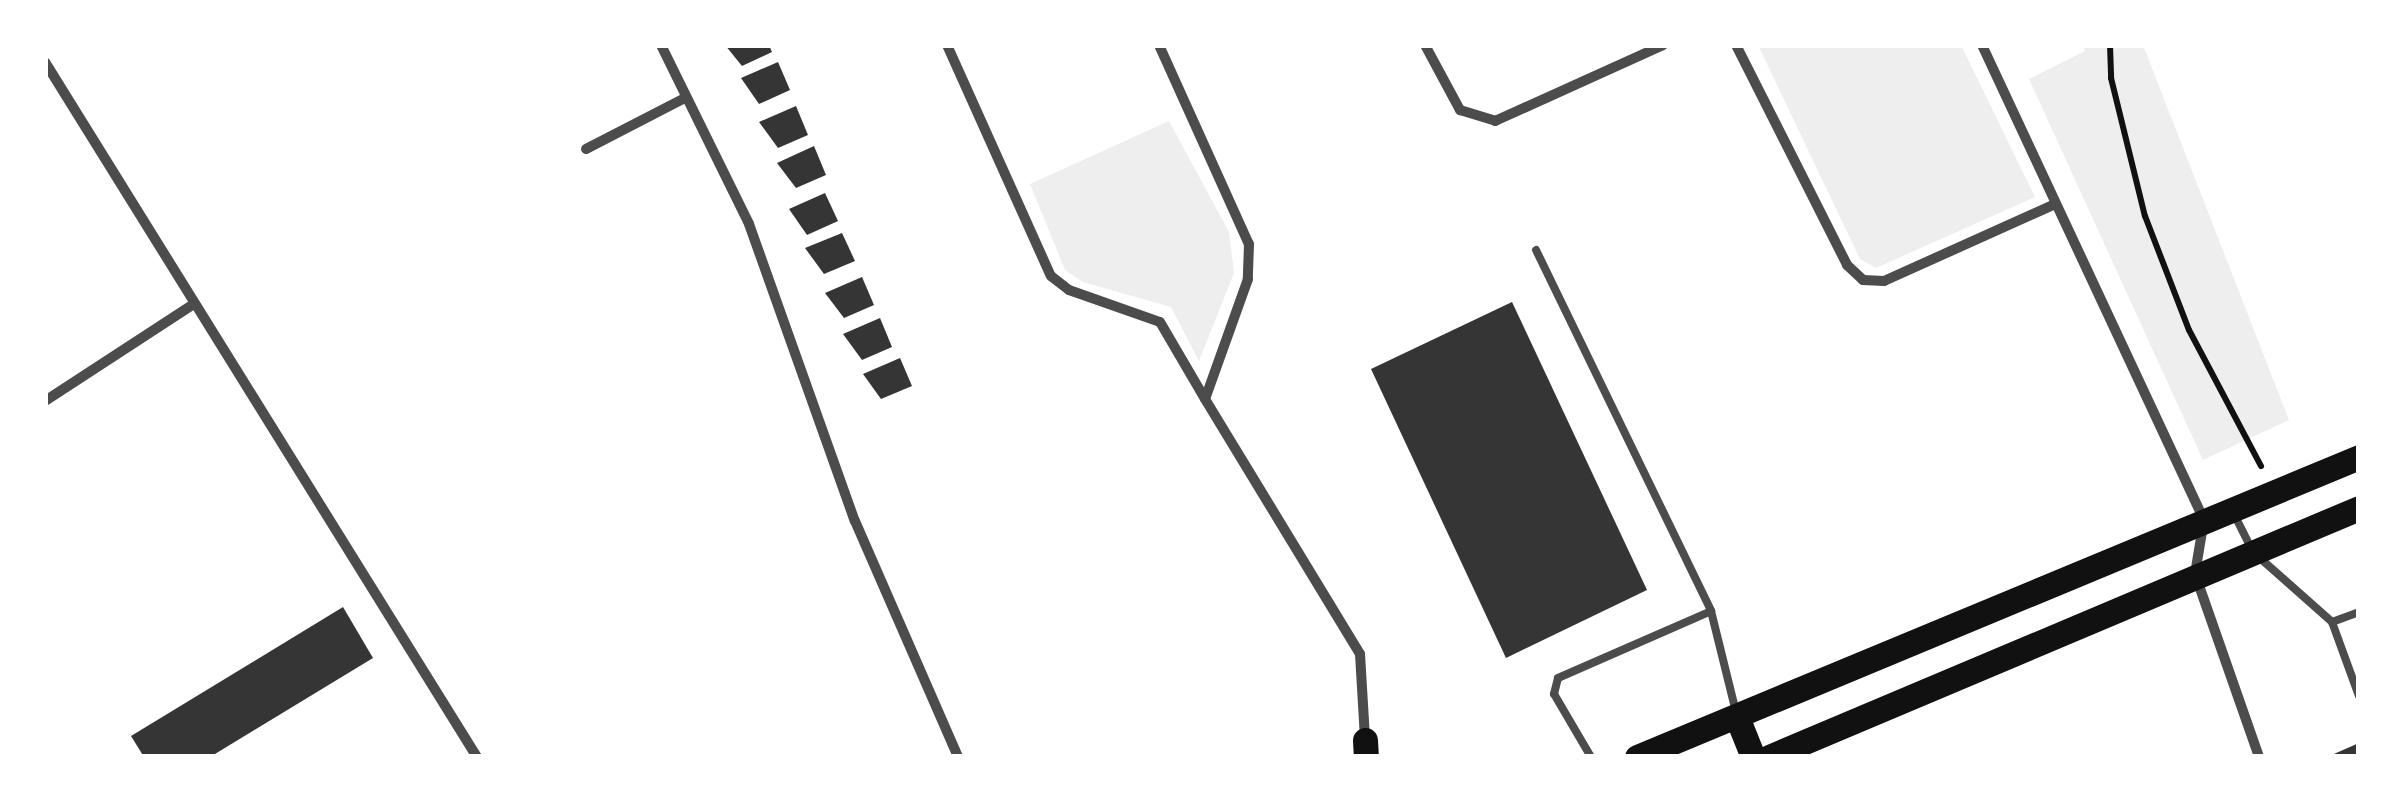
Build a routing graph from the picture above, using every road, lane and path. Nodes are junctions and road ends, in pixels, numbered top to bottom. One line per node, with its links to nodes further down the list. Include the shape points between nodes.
1 (660, 45): 11 (street)
2 (948, 45): 16 (street, via 1051,276 1069,290 1160,322)
3 (1158, 45): 16 (street, via 1249,244 1248,279)
4 (1425, 45): 9 (street, via 1450,99 1472,117 1507,120)
5 (1663, 45): 9 (street)
6 (1736, 45): 13 (street, via 1847,266 1863,280 1884,280)
7 (1982, 45): 13 (street)
8 (2110, 45): 19 (path, via 2111,78 2145,216 2189,330)
9 (1642, 49)
10 (45, 62): 15 (street)
11 (686, 98): 12 (street); 32 (street, via 749,224 855,521)
12 (586, 148)
13 (2055, 204): 22 (street)
14 (1536, 250): 25 (lane)
15 (194, 304): 17 (street); 31 (street)
16 (1205, 398): 30 (street, via 1360,654)
17 (45, 401)
18 (2359, 457): 21 (main road)
19 (2261, 466)
20 (2359, 508): 23 (main road)
21 (2231, 509): 22 (main road); 23 (lane)
22 (2204, 520): 24 (street); 29 (main road)
23 (2253, 552): 24 (main road); 27 (lane)
24 (2195, 574): 36 (main road); 37 (street)
25 (1711, 611): 29 (lane); 33 (lane, via 1558,678 1554,694)
26 (2359, 612): 27 (lane)
27 (2332, 622): 28 (lane)
28 (2359, 696)
29 (1737, 717): 34 (main road); 35 (main road)
30 (1363, 751)
31 (476, 757)
32 (958, 757)
33 (1592, 757)
34 (1636, 757)
35 (1754, 757)
36 (1769, 757)
37 (2259, 757)

